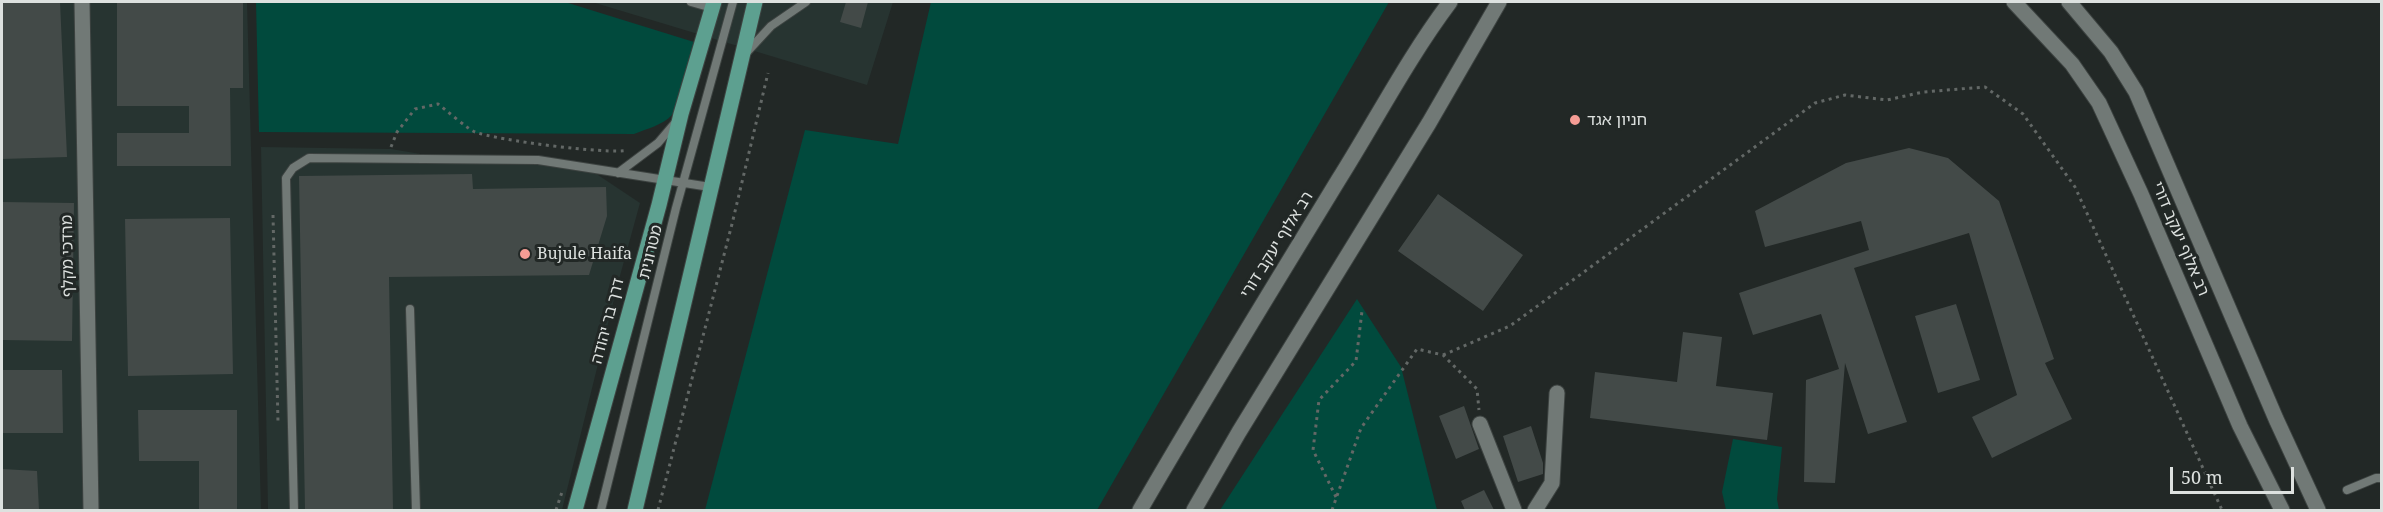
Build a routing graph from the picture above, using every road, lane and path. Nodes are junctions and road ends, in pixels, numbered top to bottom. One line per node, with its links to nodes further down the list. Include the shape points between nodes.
1 (82, 2): 30 (main road, מרדכי מקלף)
2 (691, 2): 10 (lane)
3 (733, 2): 18 (lane, מטרונית)
4 (755, 2): 11 (main road)
5 (807, 2): 11 (lane, via 771,26)
6 (1449, 2): 37 (main road, רב אלוף יעקב דורי, via 1421,40)
7 (1499, 2): 38 (main road)
8 (2014, 2): 43 (main road, רב אלוף יעקב דורי, via 2072,64 2099,103 2240,426)
9 (2069, 2): 44 (main road, רב אלוף יעקב דורי, via 2111,52 2136,92)
10 (713, 5): 13 (main road, דרך בר יהודה)
11 (740, 61): 19 (main road)
12 (768, 73): 36 (path)
13 (681, 114): 16 (lane, via 658,143); 17 (main road, דרך בר יהודה)
14 (634, 148): 15 (path, via 625,152 502,139 473,132 438,104 415,110 397,132)
15 (390, 149)
16 (618, 173): 17 (lane); 31 (lane, via 538,160 309,158 292,168 286,178)
17 (665, 178): 18 (lane); 33 (main road, דרך בר יהודה)
18 (684, 182): 19 (lane); 34 (lane, מטרונית)
19 (710, 187): 35 (main road)
20 (273, 211): 26 (path)
21 (410, 309): 32 (lane)
22 (1362, 311): 29 (path, via 1356,361 1319,400 1314,450)
23 (1443, 355): 25 (path, via 1477,389); 29 (path, via 1418,349 1361,428); 42 (path, via 1510,327 1815,103 1845,95 1887,100 1923,92 1985,87 2023,114 2075,187)
24 (1557, 393): 41 (main road, via 1552,483)
25 (1480, 424): 40 (main road)
26 (278, 428)
27 (2382, 478): 28 (lane)
28 (2347, 490)
29 (1336, 497): 39 (path)
30 (91, 510)
31 (294, 510)
32 (416, 510)
33 (575, 510)
34 (601, 510)
35 (635, 510)
36 (658, 510)
37 (1140, 510)
38 (1194, 510)
39 (1332, 510)
40 (1514, 510)
41 (1535, 510)
42 (2222, 510)
43 (2282, 510)
44 (2318, 510)

